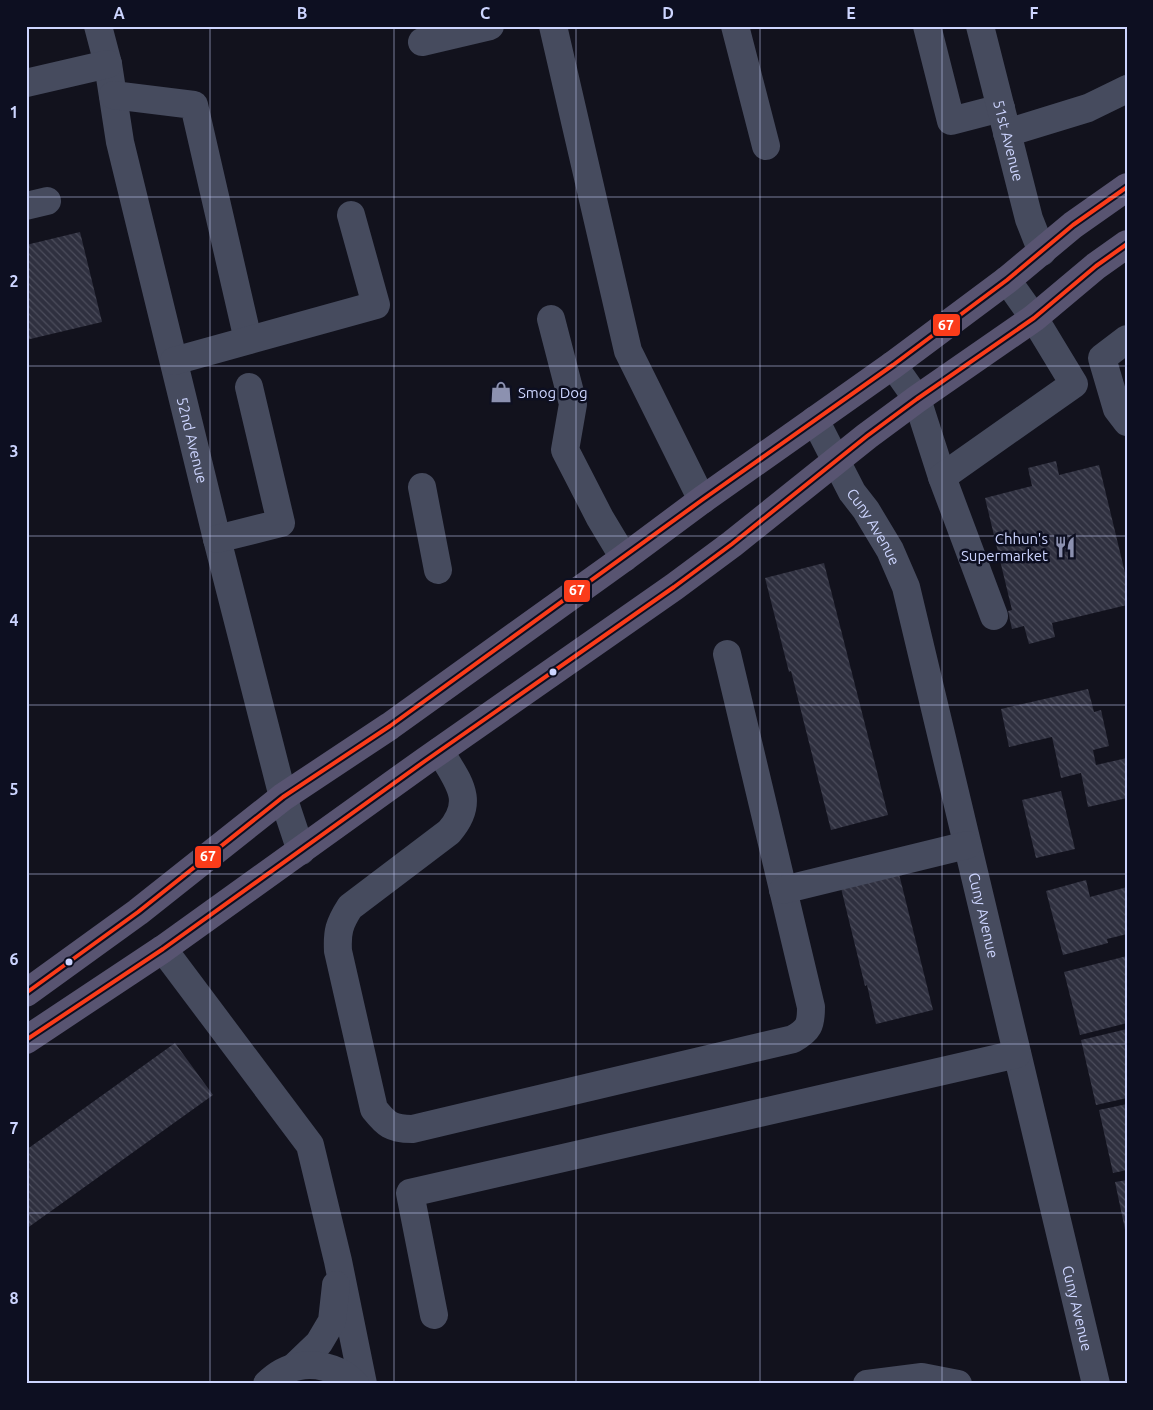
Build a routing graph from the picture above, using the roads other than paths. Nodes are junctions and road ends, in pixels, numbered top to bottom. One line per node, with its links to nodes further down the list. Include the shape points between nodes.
1 (98, 26): 8 (street, 52nd Avenue)
2 (490, 26): 7 (street)
3 (553, 26): 32 (street, via 628,351)
4 (735, 26): 13 (street)
5 (927, 26): 12 (street, via 951,121)
6 (980, 26): 12 (street, 51st Avenue)
7 (422, 42)
8 (108, 64): 9 (street); 11 (street, 52nd Avenue)
9 (26, 83)
10 (1127, 89): 12 (street, via 1088,108)
11 (112, 95): 22 (street, via 194,105); 23 (street, 52nd Avenue, via 120,142)
12 (1004, 120): 17 (street, 51st Avenue, via 1029,219)
13 (766, 146)
14 (1127, 187): 17 (main road, via 1073,225)
15 (351, 215): 22 (street, via 376,305)
16 (1127, 244): 19 (main road)
17 (1042, 252): 18 (main road)
18 (1007, 280): 19 (street); 24 (main road)
19 (1034, 318): 26 (main road); 30 (street, via 1074,384)
20 (551, 319): 34 (street, via 573,404 565,450)
21 (1127, 339): 28 (street, via 1102,358 1117,409)
22 (248, 340): 23 (street)
23 (174, 361): 33 (street, 52nd Avenue)
24 (893, 365): 26 (street); 27 (main road)
25 (249, 387): 33 (street, via 281,523)
26 (917, 399): 29 (main road); 30 (street)
27 (815, 420): 29 (street, Cuny Avenue); 32 (main road)
28 (1127, 422)
29 (835, 461): 38 (main road, via 674,587); 40 (street, Cuny Avenue, via 890,550 906,587)
30 (942, 477): 36 (street)
31 (422, 487): 35 (street)
32 (702, 500): 34 (main road)
33 (217, 539): 39 (street, 52nd Avenue)
34 (624, 558): 39 (main road, via 390,726)
35 (438, 570)
36 (994, 616)
37 (727, 654): 42 (street)
38 (440, 751): 41 (main road); 42 (street, via 463,792 459,821 350,907 337,935 374,1109 384,1122 397,1129 412,1129 793,1039 805,1032 811,1020 811,1007)
39 (283, 797): 41 (street, 52nd Avenue); 44 (main road, via 138,912)
40 (967, 845): 42 (street); 46 (street, Cuny Avenue)
41 (301, 851): 43 (main road)
42 (783, 890)
43 (163, 949): 45 (main road); 47 (street, via 310,1144)
44 (26, 993)
45 (26, 1040)
46 (1017, 1054): 48 (street, via 410,1193); 55 (street, Cuny Avenue)
47 (338, 1261): 49 (street, via 332,1321 319,1343); 52 (street)
48 (434, 1316)
49 (294, 1366): 50 (street, via 275,1375); 51 (street, via 316,1364 340,1372)
50 (267, 1384)
51 (355, 1384)
52 (363, 1384)
53 (868, 1384): 54 (street, via 922,1377)
54 (958, 1384)
55 (1096, 1384)

